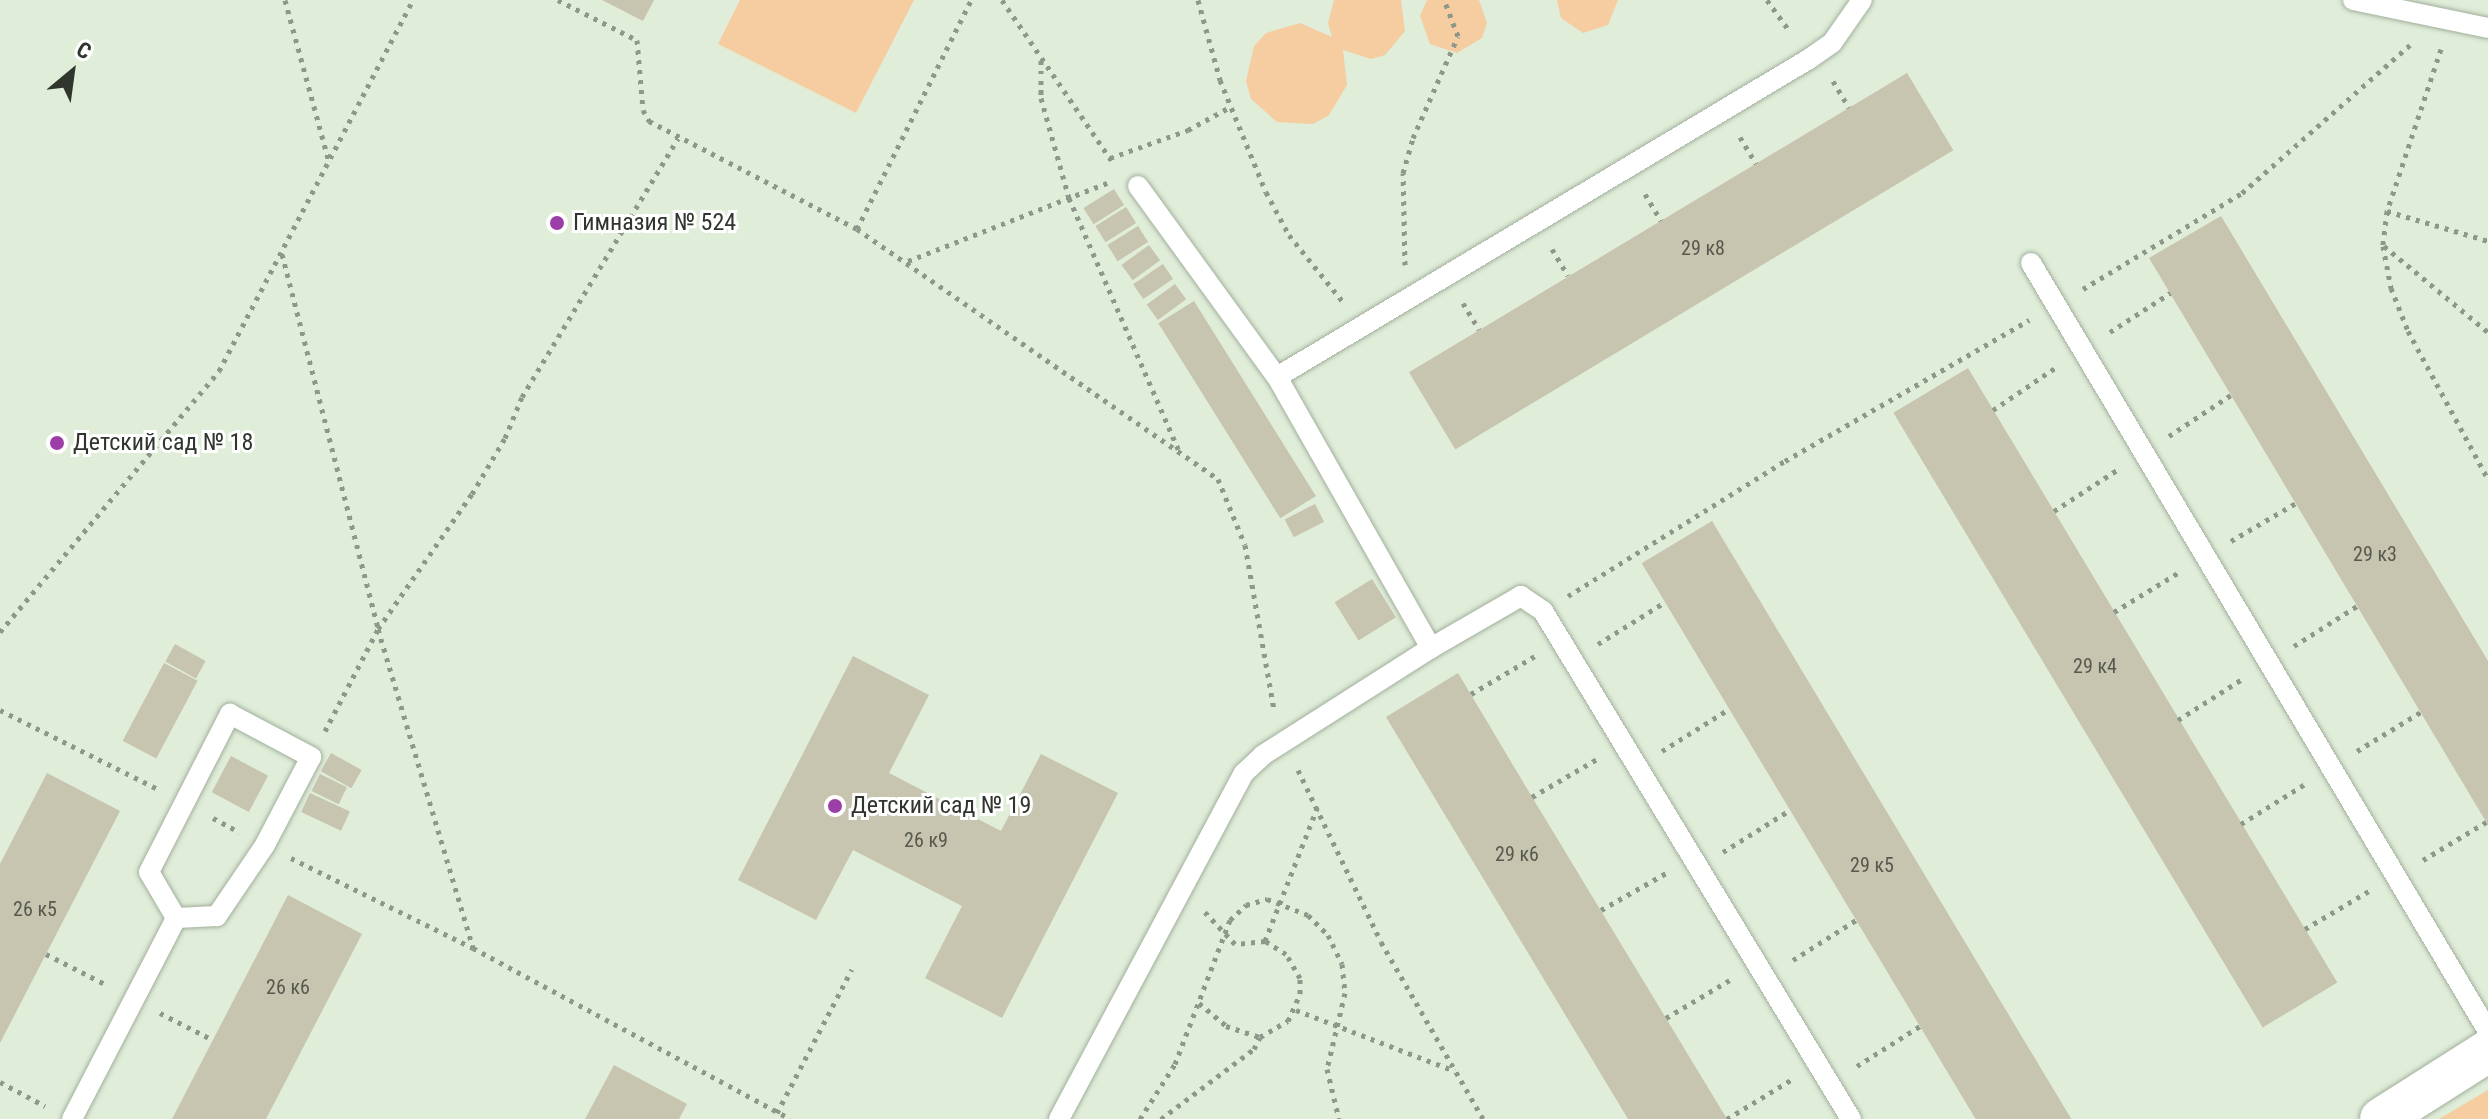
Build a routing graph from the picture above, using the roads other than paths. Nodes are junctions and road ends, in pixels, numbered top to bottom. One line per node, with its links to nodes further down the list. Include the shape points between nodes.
1 (1862, 0): 7 (lane, via 1832,43 1809,59)
2 (2353, 0): 3 (lane, via 2388,11)
3 (2453, 9): 4 (lane)
4 (2488, 28)
5 (1131, 181): 7 (lane)
6 (2031, 263): 10 (lane)
7 (1277, 377): 8 (lane)
8 (1431, 648): 13 (lane, via 1244,773); 14 (lane, via 1521,596 1543,611)
9 (176, 918): 9 (lane, via 149,872 230,714 311,757 265,845 217,916); 12 (lane)
10 (2488, 1031)
11 (2488, 1051): 15 (street)
12 (64, 1115)
13 (1059, 1119)
14 (1851, 1119)
15 (2381, 1119)

